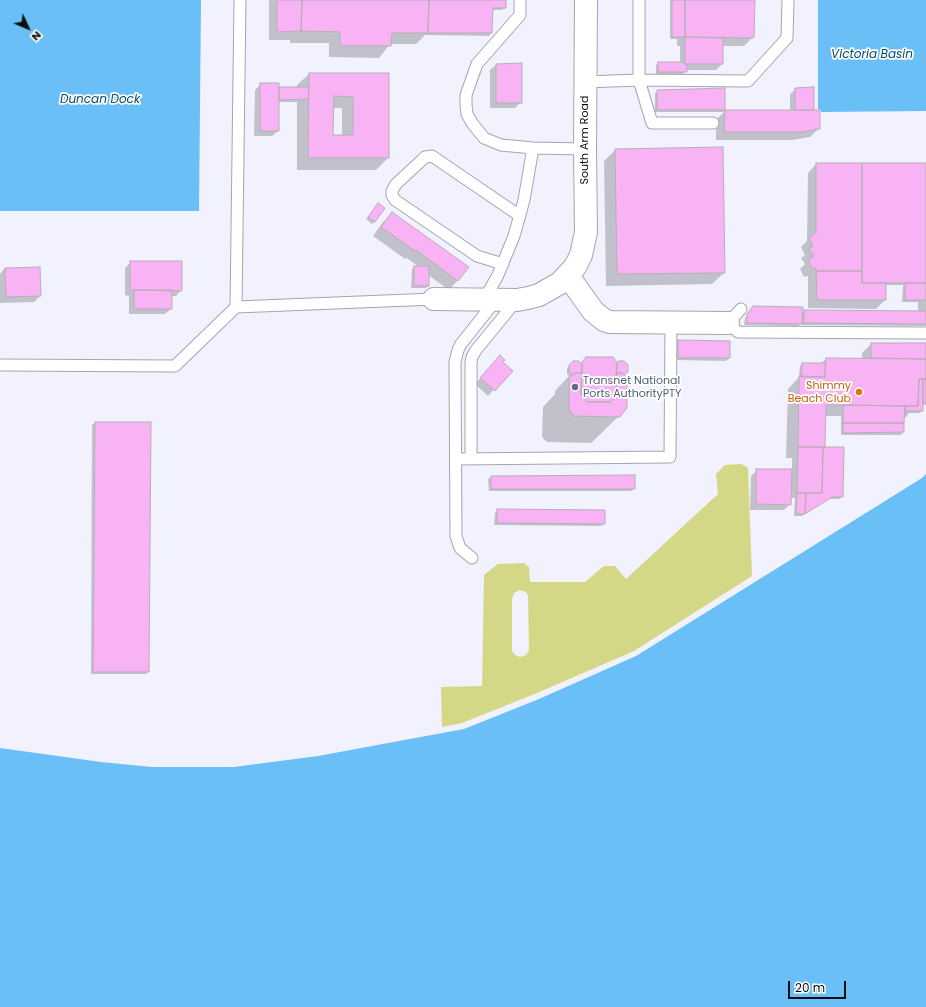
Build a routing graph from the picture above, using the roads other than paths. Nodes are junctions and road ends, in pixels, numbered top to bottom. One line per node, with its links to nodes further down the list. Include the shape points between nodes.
1 (240, 0): 16 (lane)
2 (520, 0): 9 (lane, via 520,15 477,64 466,95 466,104 472,124 484,138 501,145)
3 (586, 0): 7 (street, South Arm Road)
4 (639, 0): 6 (lane)
5 (788, 0): 6 (lane, via 787,38 748,80)
6 (639, 80): 7 (lane); 8 (lane, via 652,123)
7 (586, 82): 10 (street, South Arm Road)
8 (713, 122)
9 (533, 148): 10 (lane); 11 (lane)
10 (585, 149): 13 (street, South Arm Road, via 586,232 581,255)
11 (520, 216): 12 (lane); 12 (lane, via 432,156 425,157 396,184 392,191 395,200 477,256)
12 (503, 264): 15 (lane)
13 (568, 276): 15 (street, South Arm Road, via 560,284 539,295); 18 (street, via 594,311 604,320)
14 (434, 299): 15 (street, South Arm Road); 16 (lane)
15 (499, 300): 21 (lane, via 461,344 456,356); 22 (lane, via 471,362)
16 (236, 307): 20 (lane, via 175,366)
17 (735, 316): 18 (street); 19 (lane, via 738,332)
18 (671, 322): 22 (lane, via 670,457)
19 (926, 333)
20 (0, 365)
21 (456, 459): 22 (lane); 23 (lane, via 456,536 460,548)
22 (471, 459)
23 (472, 558)

